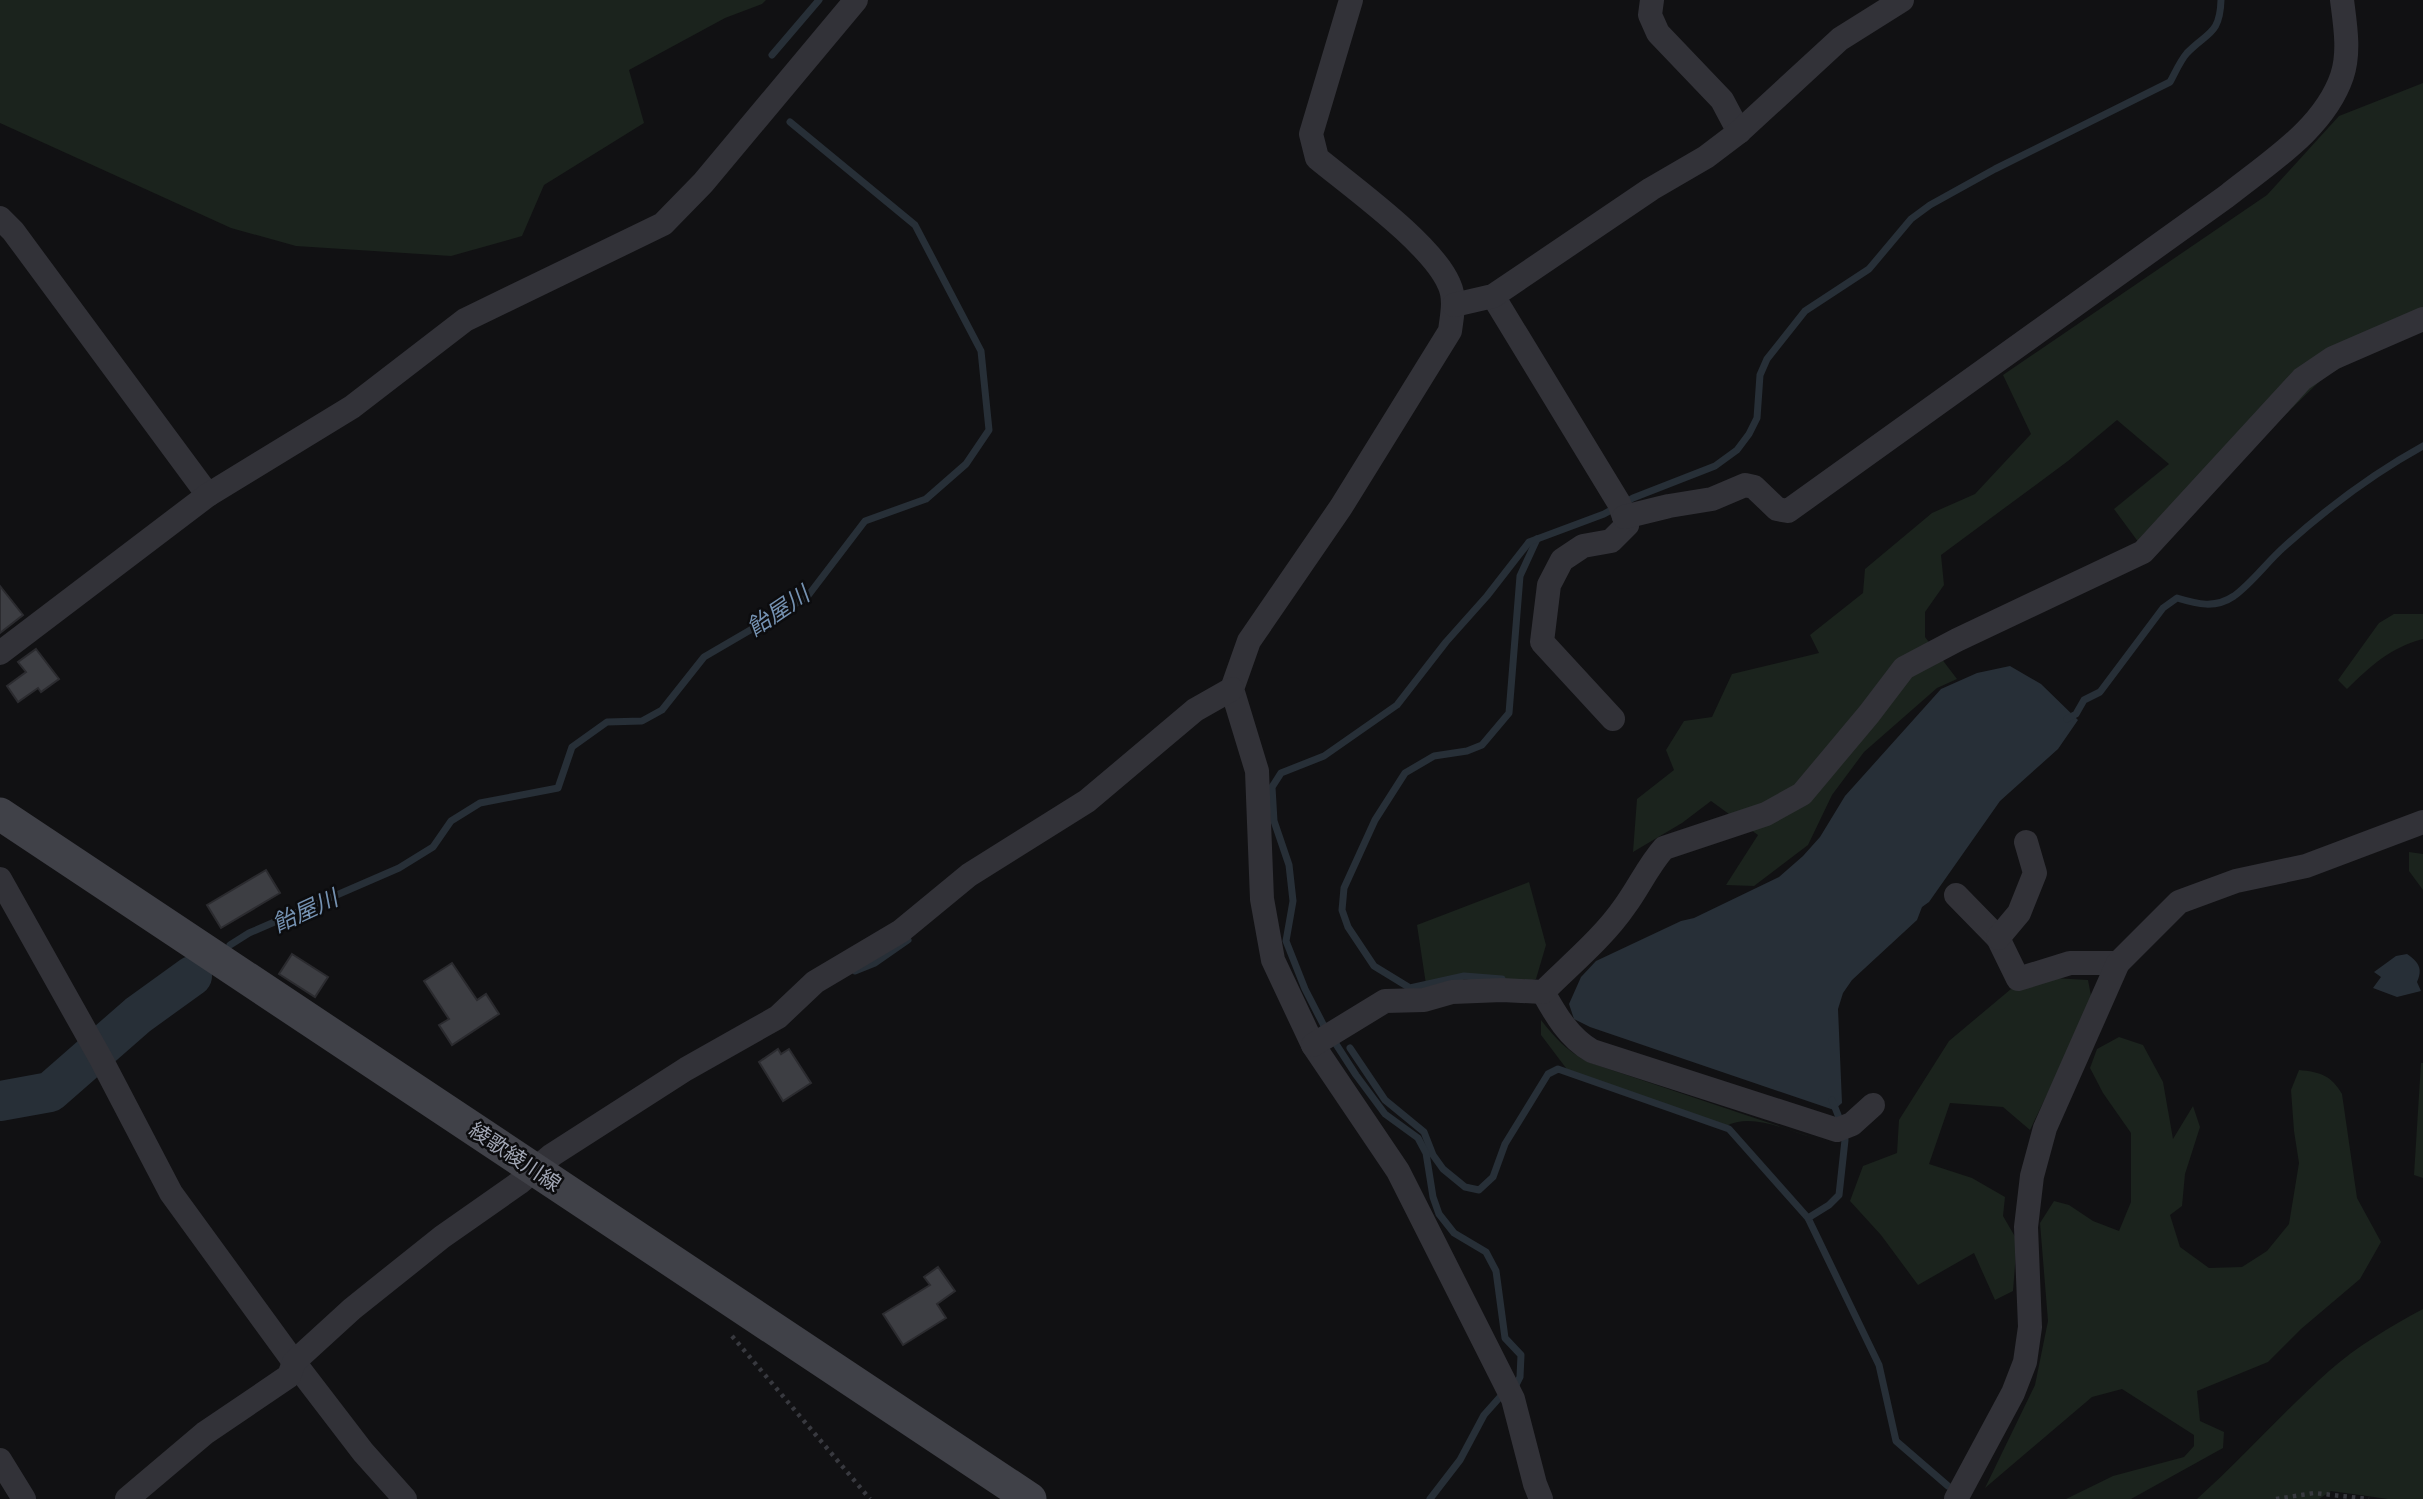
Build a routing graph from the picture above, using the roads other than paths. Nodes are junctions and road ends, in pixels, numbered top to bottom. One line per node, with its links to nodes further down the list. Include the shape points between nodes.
1 (856, 0): 11 (street, via 704,183 663,224 466,320 352,407)
2 (1351, 0): 9 (street, via 1311,134 1313,148 1317,158 1412,237 1449,283)
3 (1652, 0): 6 (street, via 1650,15 1658,33 1722,100)
4 (1902, 0): 6 (street, via 1840,39)
5 (2342, 0): 12 (street, via 2347,38 2342,75 2314,123 2227,196 1788,511 1777,509 1754,486 1745,485 1712,499)
6 (1740, 132): 8 (street)
7 (0, 218): 11 (street)
8 (1493, 296): 9 (street); 12 (street)
9 (1454, 305): 14 (street, via 1450,331 1249,641)
10 (2423, 319): 23 (street, via 2333,358 2302,379 2143,552 1904,668 1802,794 1766,814 1664,848 1609,926)
11 (208, 495): 13 (street)
12 (1622, 509): 15 (street, via 1627,525 1611,541 1583,546 1562,560 1549,585 1542,642)
13 (0, 653)
14 (1232, 689): 24 (street, via 1257,771 1262,899 1273,960); 26 (street, via 1195,709 1087,801 970,875 901,931 815,982 778,1017 686,1069)
15 (1613, 719)
16 (0, 814): 26 (main road, 綾歌綾川線)
17 (2423, 822): 22 (street, via 2306,866 2236,881 2179,902)
18 (2026, 842): 21 (street, via 2035,873 2019,913)
19 (0, 879): 27 (street, via 171,1193)
20 (1956, 895): 21 (street)
21 (1998, 938): 22 (street, via 2018,979 2070,963)
22 (2118, 964): 34 (street, via 2045,1128 2032,1176 2026,1227 2030,1327 2025,1362 2013,1394)
23 (1543, 992): 24 (street, via 1452,992 1424,1000 1385,1001); 25 (street, via 1557,1017 1592,1051 1837,1130 1852,1124)
24 (1324, 1038): 33 (street, via 1398,1171 1509,1392)
25 (1873, 1105)
26 (534, 1170): 27 (street, via 352,1309); 32 (main road, 綾歌綾川線)
27 (294, 1362): 30 (street, via 289,1376 205,1433); 31 (street)
28 (0, 1460): 29 (street)
29 (24, 1499)
30 (127, 1499)
31 (405, 1499)
32 (1030, 1499)
33 (1541, 1499)
34 (1956, 1499)

